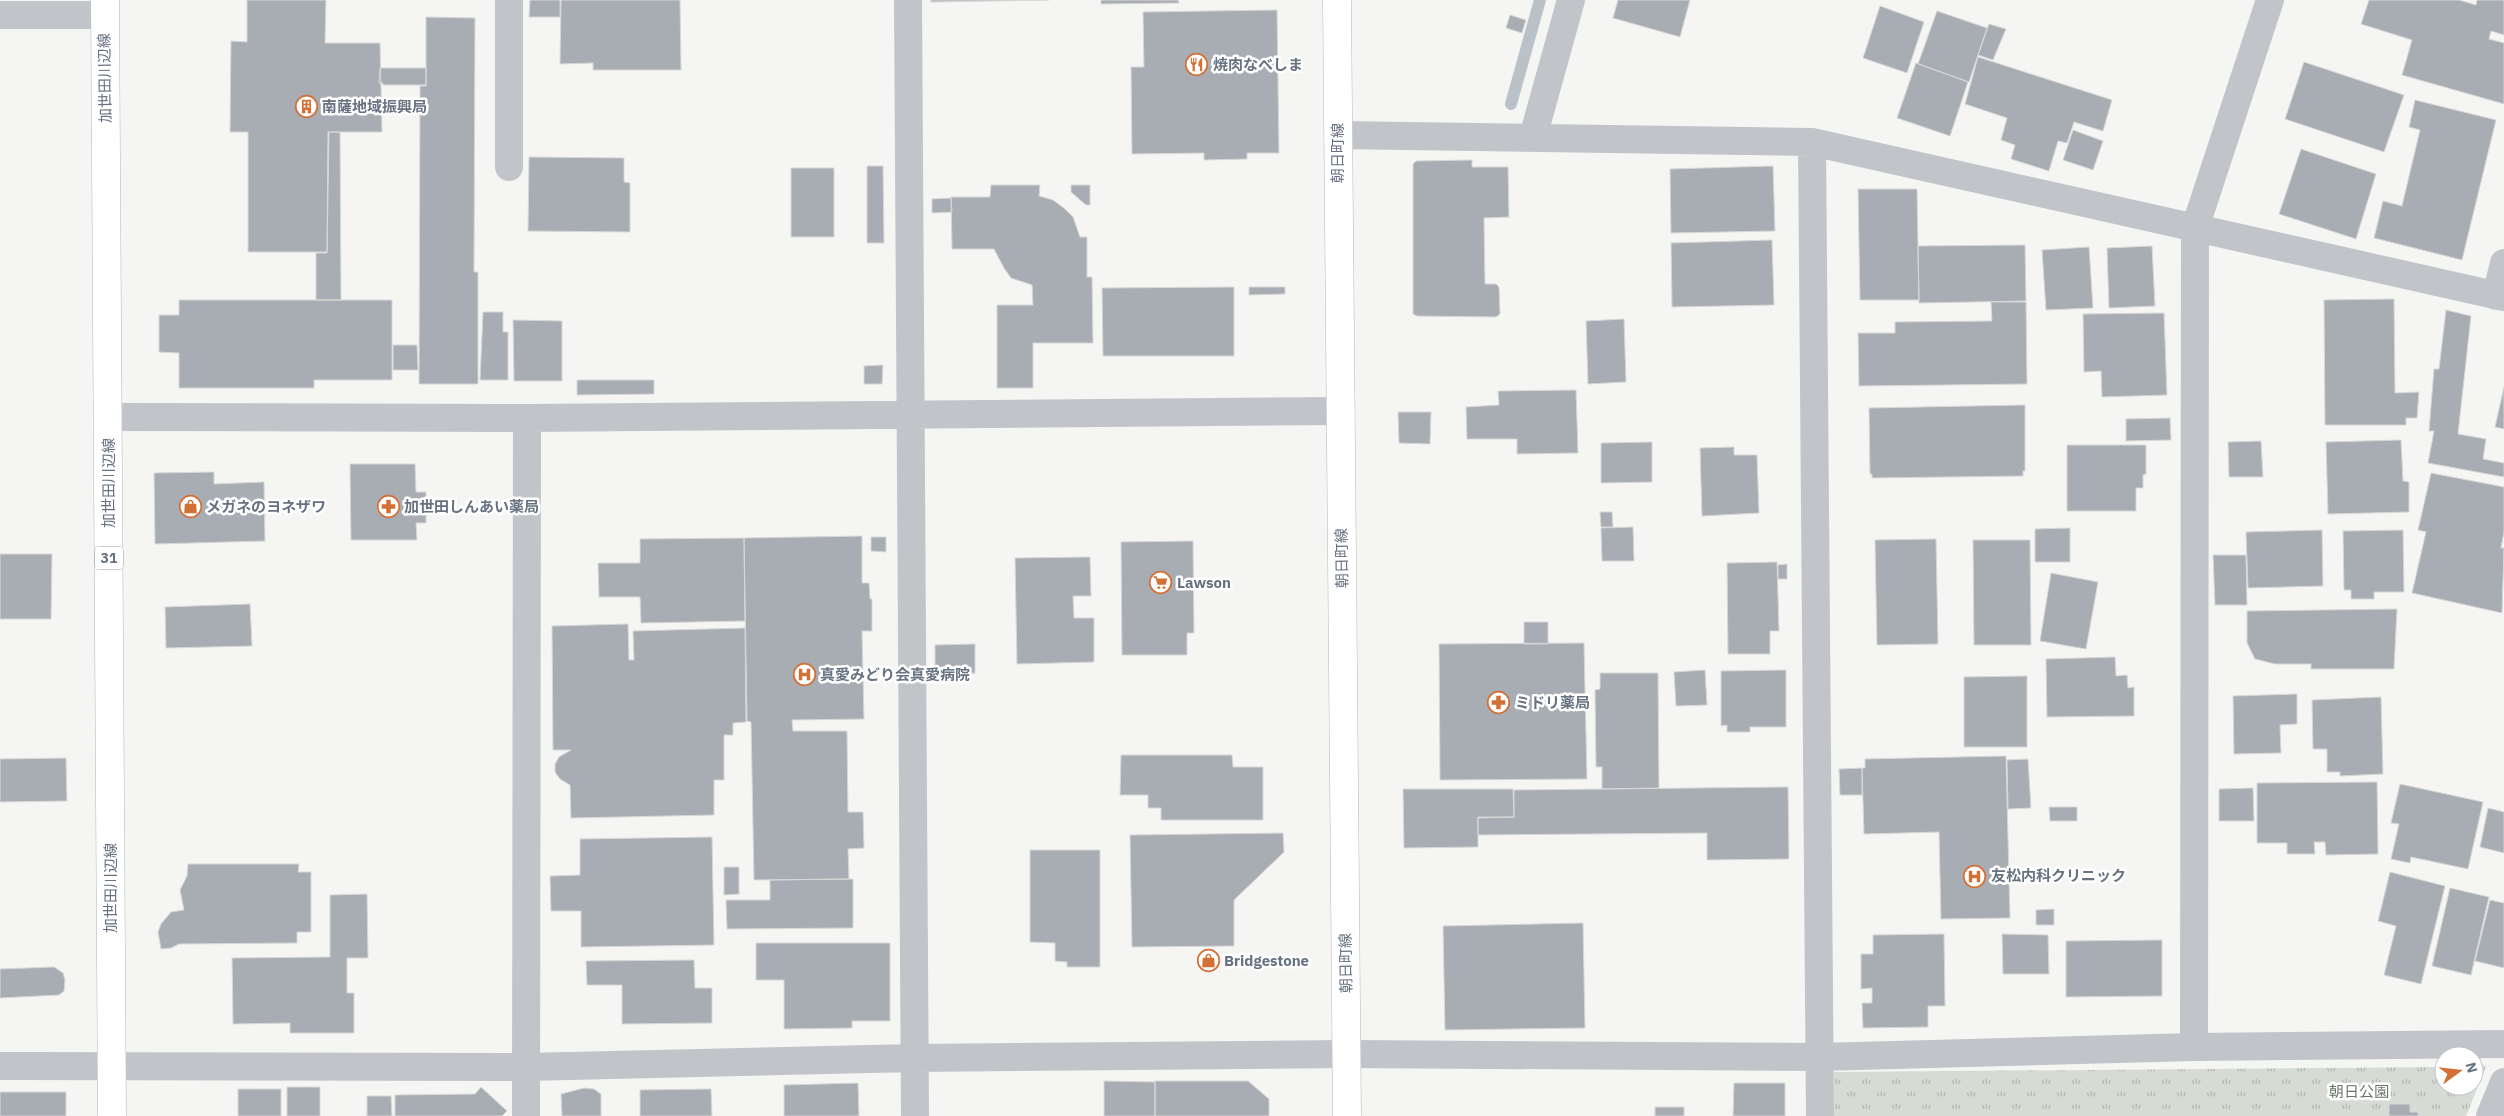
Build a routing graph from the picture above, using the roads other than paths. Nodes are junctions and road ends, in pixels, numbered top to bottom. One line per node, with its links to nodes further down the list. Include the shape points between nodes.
1 (509, 0): 11 (street)
2 (908, 0): 16 (street)
3 (1337, 0): 8 (street, 朝日町線)
4 (1571, 0): 9 (street)
5 (2270, 0): 12 (street)
6 (105, 8): 7 (street); 17 (street, 加世田川辺線 / 31)
7 (0, 15)
8 (1338, 135): 9 (street); 15 (street, 朝日町線)
9 (1533, 136): 10 (street)
10 (1812, 142): 12 (street); 22 (street)
11 (509, 166)
12 (2195, 228): 14 (street); 20 (street)
13 (2504, 263): 14 (street)
14 (2500, 296)
15 (1341, 410): 16 (street); 21 (street, 朝日町線)
16 (911, 413): 18 (street); 23 (street)
17 (108, 417): 18 (street); 25 (street, 加世田川辺線 / 31)
18 (527, 418): 26 (street)
19 (2504, 1044): 20 (street)
20 (2194, 1047): 22 (street)
21 (1347, 1054): 22 (street); 23 (street); 31 (street, 朝日町線)
22 (1820, 1057): 32 (street)
23 (914, 1058): 26 (street); 30 (street)
24 (0, 1066): 25 (street)
25 (112, 1066): 26 (street); 28 (street, 加世田川辺線 / 31)
26 (525, 1067): 29 (street)
27 (2504, 1082): 33 (street)
28 (112, 1116)
29 (526, 1116)
30 (915, 1116)
31 (1347, 1116)
32 (1820, 1116)
33 (2490, 1116)

